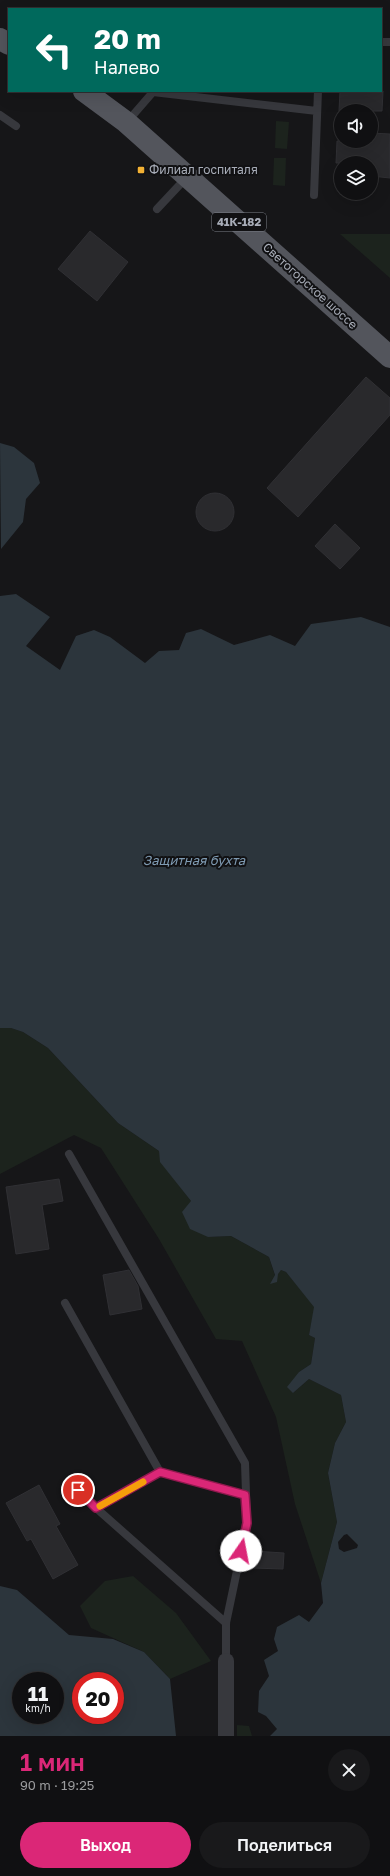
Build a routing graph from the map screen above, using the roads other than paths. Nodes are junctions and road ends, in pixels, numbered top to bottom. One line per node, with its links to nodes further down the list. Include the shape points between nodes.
1 (85, 92): 5 (main road, Светогорское шоссе / 41К-182)
2 (318, 92): 3 (lane)
3 (317, 111): 5 (lane, via 153,92); 8 (lane)
4 (0, 115): 6 (lane)
5 (126, 122): 7 (main road, Светогорское шоссе / 41К-182)
6 (16, 126)
7 (188, 176): 9 (lane); 10 (main road, Светогорское шоссе / 41К-182)
8 (314, 195)
9 (157, 209)
10 (390, 357)
11 (70, 1154): 15 (lane, via 245,1464)
12 (65, 1303): 13 (lane)
13 (160, 1472): 15 (lane); 16 (lane)
14 (78, 1490): 16 (lane)
15 (245, 1495): 17 (lane, via 247,1523)
16 (96, 1508): 17 (lane)
17 (226, 1623): 18 (lane)
18 (226, 1661): 19 (street)
19 (226, 1736)

